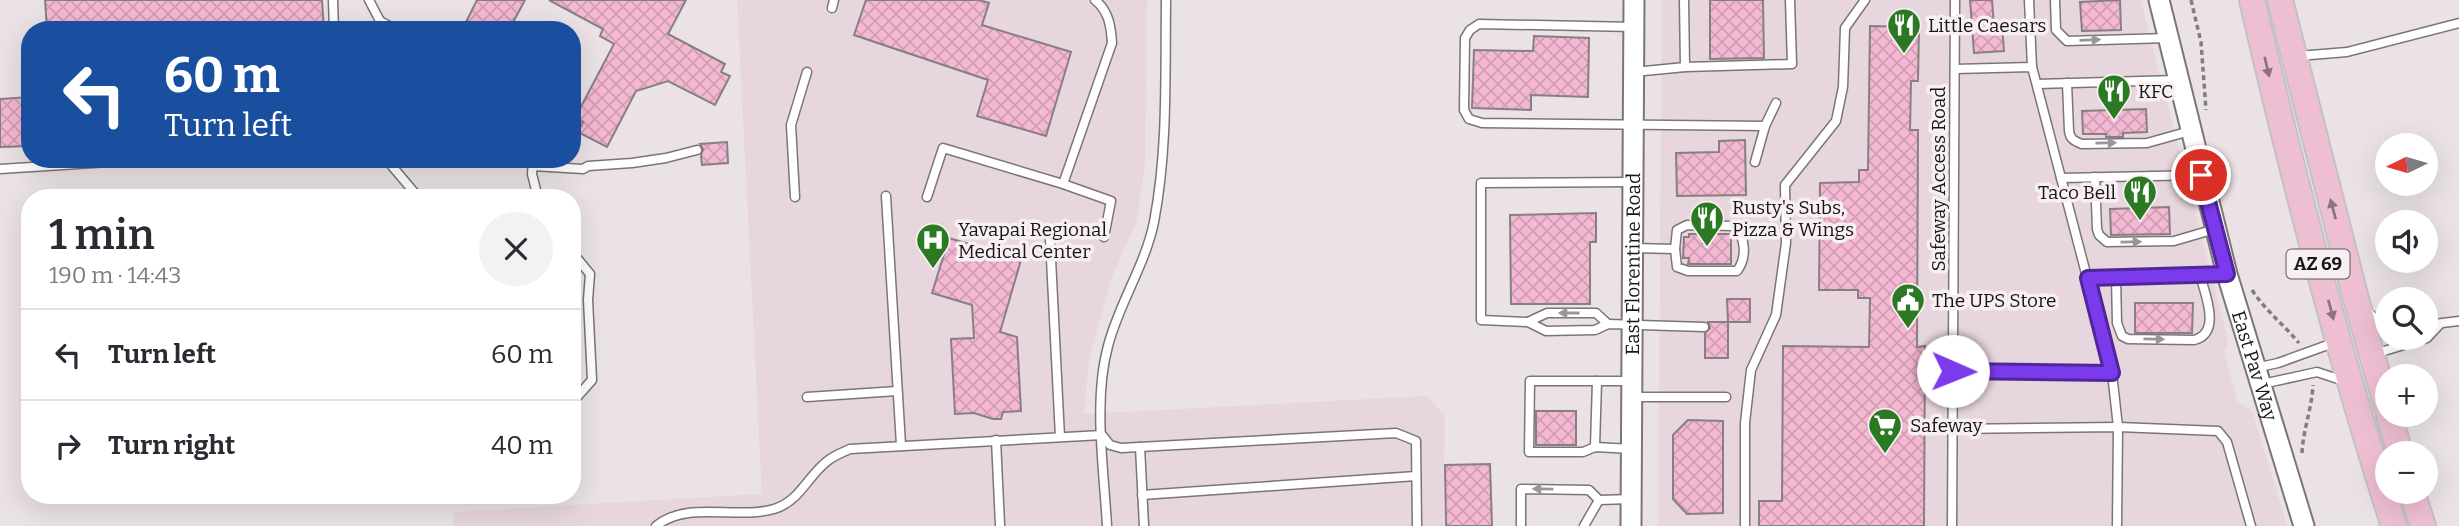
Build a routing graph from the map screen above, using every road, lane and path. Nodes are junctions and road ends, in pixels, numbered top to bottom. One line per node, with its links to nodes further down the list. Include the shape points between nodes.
1 (333, 0): 16 (lane)
2 (369, 0): 17 (lane)
3 (1095, 0): 46 (lane, via 1111,24 1112,43)
4 (1166, 0): 88 (lane, via 1161,179 1141,268 1108,346 1102,380)
5 (1634, 0): 19 (street, East Florentine Road)
6 (1684, 0): 22 (lane)
7 (1790, 0): 22 (lane, via 1792,64)
8 (1865, 0): 109 (lane, via 1845,28 1843,87 1836,121 1785,186 1786,243 1776,315 1751,370 1745,423)
9 (1955, 0): 24 (lane, Safeway Access Road)
10 (2029, 0): 23 (lane)
11 (2055, 0): 20 (lane, one-way to 20, via 2056,30 2067,41)
12 (2159, 0): 20 (street, East Pav Way)
13 (2190, 0): 31 (path, via 2201,41)
14 (2252, 0): 71 (main road, AZ 69, one-way to 71)
15 (2283, 2): 21 (main road, AZ 69)
16 (334, 21)
17 (378, 21)
18 (2459, 23): 21 (lane, via 2347,52)
19 (1634, 27): 26 (street, East Florentine Road); 32 (lane, via 1479,24 1465,38 1464,110 1469,119 1482,123)
20 (2168, 38): 27 (street, East Pav Way)
21 (2293, 57): 63 (main road, AZ 69, one-way to 21)
22 (1685, 67): 26 (lane)
23 (2032, 67): 24 (lane); 28 (lane)
24 (1955, 69): 75 (lane, Safeway Access Road)
25 (807, 72): 50 (lane, via 791,125)
26 (1634, 72): 32 (street, East Florentine Road)
27 (2178, 80): 29 (lane); 34 (street, East Pav Way)
28 (2037, 83): 29 (lane); 44 (lane)
29 (2067, 83): 34 (lane, one-way to 34, via 2069,131 2075,142 2147,143)
30 (1776, 103): 33 (lane)
31 (2206, 111)
32 (1634, 124): 33 (lane); 45 (street, East Florentine Road)
33 (1765, 127): 36 (lane)
34 (2190, 131): 42 (street, East Pav Way)
35 (697, 150): 40 (lane)
36 (1755, 162)
37 (21, 168): 41 (lane)
38 (394, 168): 47 (lane)
39 (532, 168): 48 (lane)
40 (576, 168)
41 (0, 169)
42 (2201, 175): 43 (lane); 52 (street, East Pav Way)
43 (2095, 177): 44 (lane); 52 (lane, one-way to 52, via 2097,229 2107,242 2174,242)
44 (2061, 178): 61 (lane)
45 (1633, 182): 55 (street, East Florentine Road); 66 (lane, via 1481,183 1481,320)
46 (1063, 184): 51 (lane, via 943,148); 53 (lane, via 1111,201)
47 (411, 189)
48 (536, 189)
49 (886, 196): 82 (lane)
50 (795, 197)
51 (926, 197)
52 (2215, 229): 58 (street, East Pav Way)
53 (1104, 237)
54 (1050, 239): 89 (lane)
55 (1633, 248): 56 (lane); 69 (street, East Florentine Road)
56 (1675, 249): 56 (lane, via 1677,267 1688,271 1737,271 1743,256 1741,232 1734,226 1687,225 1677,230)
57 (581, 264): 83 (lane, via 590,274 592,380)
58 (2227, 274): 59 (lane); 77 (street, East Pav Way)
59 (2200, 275): 60 (lane); 60 (lane, one-way to 59, via 2117,323 2122,336 2194,340 2202,338 2211,321)
60 (2116, 277): 61 (lane)
61 (2088, 278): 76 (lane)
62 (2249, 286): 72 (path, via 2261,305)
63 (2356, 299): 64 (lane); 73 (main road, AZ 69)
64 (2375, 318)
65 (2459, 321): 68 (lane)
66 (1528, 322): 67 (lane, via 1546,331 1595,330); 67 (lane, one-way to 66, via 1596,313 1547,313)
67 (1608, 324): 69 (lane)
68 (2440, 324): 73 (lane, via 2427,338)
69 (1633, 325): 70 (lane); 81 (street, East Florentine Road)
70 (1704, 327)
71 (2339, 341): 73 (main road); 77 (lane); 80 (main road, AZ 69)
72 (2299, 343)
73 (2372, 354): 74 (main road, AZ 69)
74 (2375, 365)
75 (1953, 371): 76 (lane); 87 (lane, Safeway Access Road)
76 (2112, 373): 86 (lane)
77 (2256, 376): 80 (lane, via 2320,372); 113 (street, East Pav Way)
78 (2313, 380): 95 (path)
79 (1597, 381): 81 (lane); 93 (lane); 93 (lane, via 1530,381 1530,452 1583,452)
80 (2351, 385): 114 (main road, AZ 69)
81 (1632, 389): 85 (lane); 94 (street, East Florentine Road)
82 (897, 391): 84 (lane); 91 (lane)
83 (581, 392)
84 (807, 397)
85 (1726, 397)
86 (2118, 427): 87 (lane); 111 (lane); 112 (lane, via 2218,431 2228,442)
87 (1953, 429): 110 (lane, Safeway Access Road)
88 (1102, 435): 89 (lane); 92 (lane, via 1110,445); 103 (lane)
89 (1060, 437): 90 (lane)
90 (996, 440): 91 (lane); 101 (lane)
91 (901, 445): 102 (lane, via 850,449 829,459 795,498 774,509 684,514 667,517)
92 (1140, 447): 96 (lane, via 1396,433 1416,441); 97 (lane)
93 (1595, 447): 94 (lane)
94 (1632, 449): 98 (street, East Florentine Road)
95 (2303, 462)
96 (1416, 476): 97 (lane); 105 (lane)
97 (1142, 495): 104 (lane)
98 (1632, 499): 99 (lane); 108 (street, East Florentine Road)
99 (1599, 500): 106 (lane, one-way to 106, via 1589,490 1521,489); 107 (lane)
100 (2416, 504): 115 (main road)
101 (1000, 525)
102 (656, 526)
103 (1107, 526)
104 (1144, 526)
105 (1417, 526)
106 (1521, 526)
107 (1584, 526)
108 (1632, 526)
109 (1745, 526)
110 (1952, 526)
111 (2117, 526)
112 (2251, 526)
113 (2304, 526)
114 (2394, 526)
115 (2423, 526)

